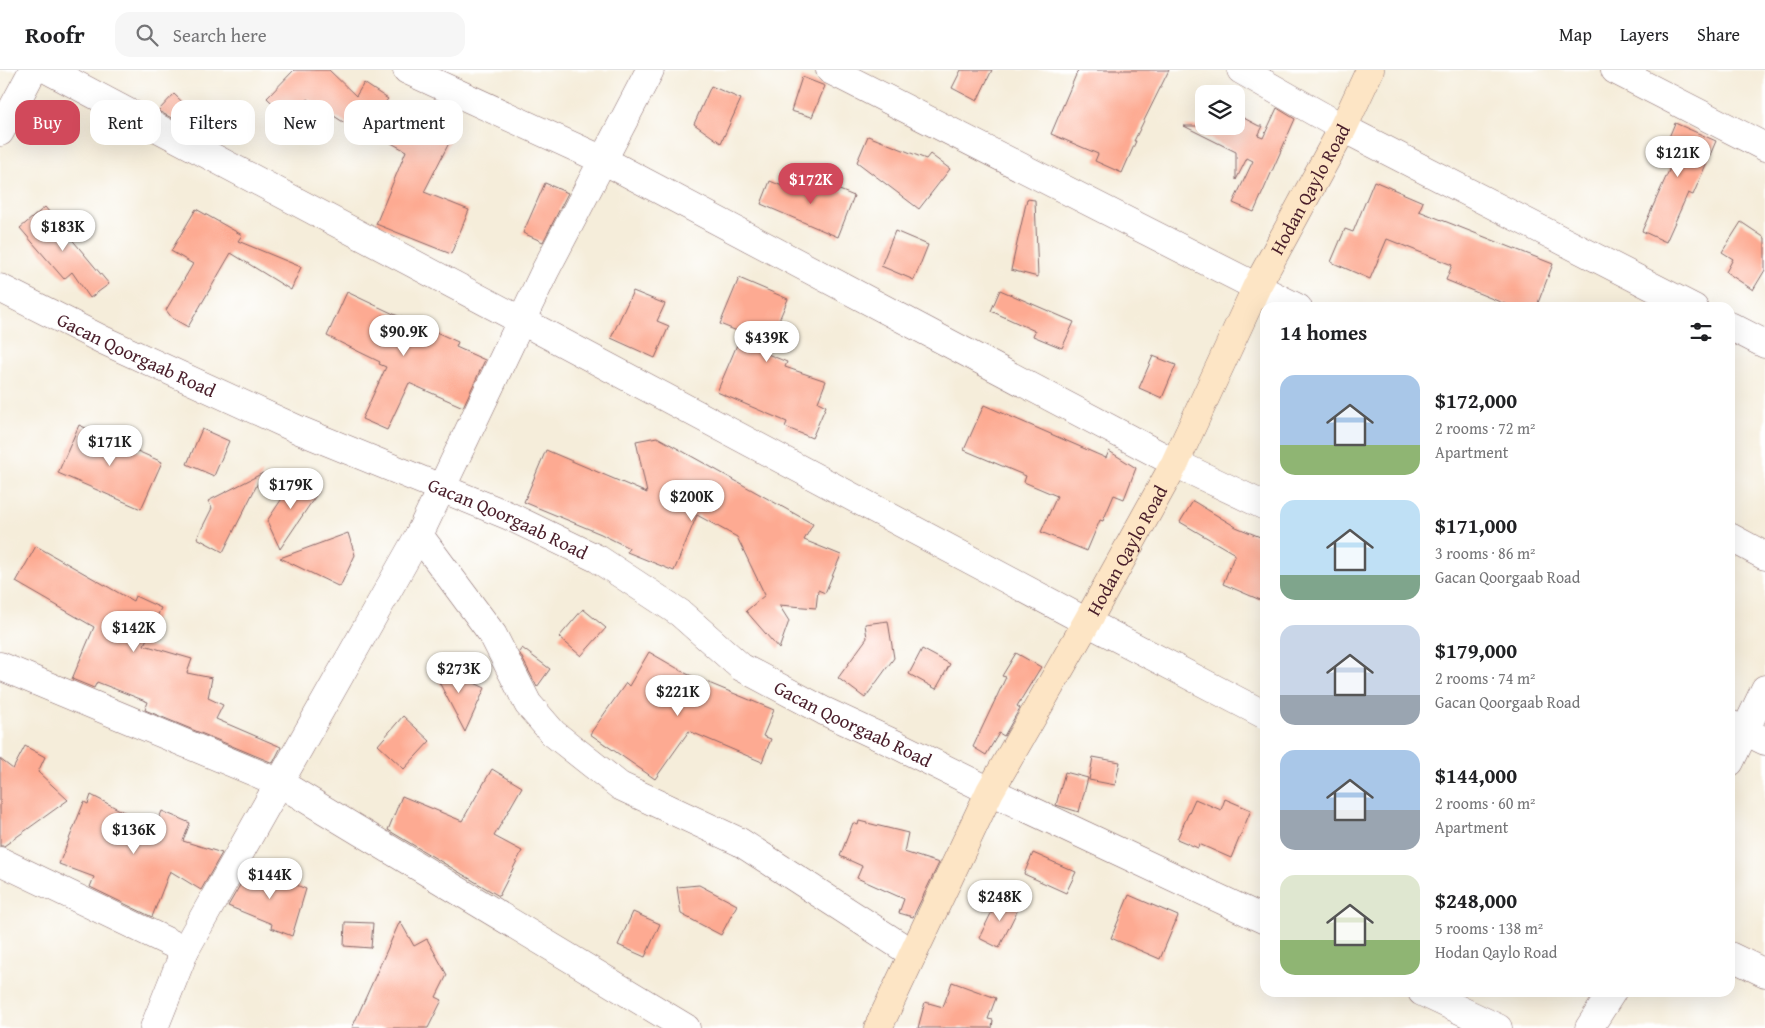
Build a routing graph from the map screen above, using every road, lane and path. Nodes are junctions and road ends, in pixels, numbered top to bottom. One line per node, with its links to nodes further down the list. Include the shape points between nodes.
1 (407, 70): 11 (street)
2 (650, 70): 11 (street)
3 (830, 70): 12 (street)
4 (1241, 70): 8 (street)
5 (1370, 70): 8 (street, Hodan Qaylo Road)
6 (1616, 70): 10 (street)
7 (32, 72): 9 (street); 16 (street)
8 (1344, 128): 12 (street, Hodan Qaylo Road); 15 (street)
9 (0, 132)
10 (1765, 147)
11 (603, 160): 16 (street); 19 (street)
12 (1258, 286): 14 (street); 19 (street, Hodan Qaylo Road)
13 (0, 288): 20 (street, Gacan Qoorgaab Road, via 104,341 299,430)
14 (1287, 302)
15 (1682, 302)
16 (522, 320): 20 (street); 25 (street)
17 (1735, 329): 18 (street)
18 (1765, 344)
19 (1175, 463): 21 (street); 25 (street, Hodan Qaylo Road)
20 (442, 487): 22 (street); 32 (street, Gacan Qoorgaab Road, via 598,559 680,613 741,667)
21 (1260, 504)
22 (419, 535): 31 (street); 36 (street, via 493,635 528,704 553,734 620,786 740,842)
23 (1735, 540): 24 (street)
24 (1765, 556)
25 (1087, 622): 28 (street); 32 (street, Hodan Qaylo Road)
26 (0, 666): 31 (street)
27 (1765, 689): 29 (street)
28 (1260, 712)
29 (1746, 732): 30 (street)
30 (1735, 753)
31 (278, 782): 35 (street); 42 (street)
32 (990, 791): 34 (street, Gacan Qoorgaab Road); 36 (street, Hodan Qaylo Road)
33 (0, 861): 35 (street)
34 (1260, 918)
35 (185, 950): 41 (street)
36 (912, 954): 43 (street, Hodan Qaylo Road)
37 (1735, 958): 38 (street)
38 (1765, 973)
39 (1433, 997): 44 (street)
40 (1609, 997): 45 (street)
41 (154, 1028)
42 (686, 1028)
43 (878, 1028)
44 (1498, 1028)
45 (1589, 1028)

